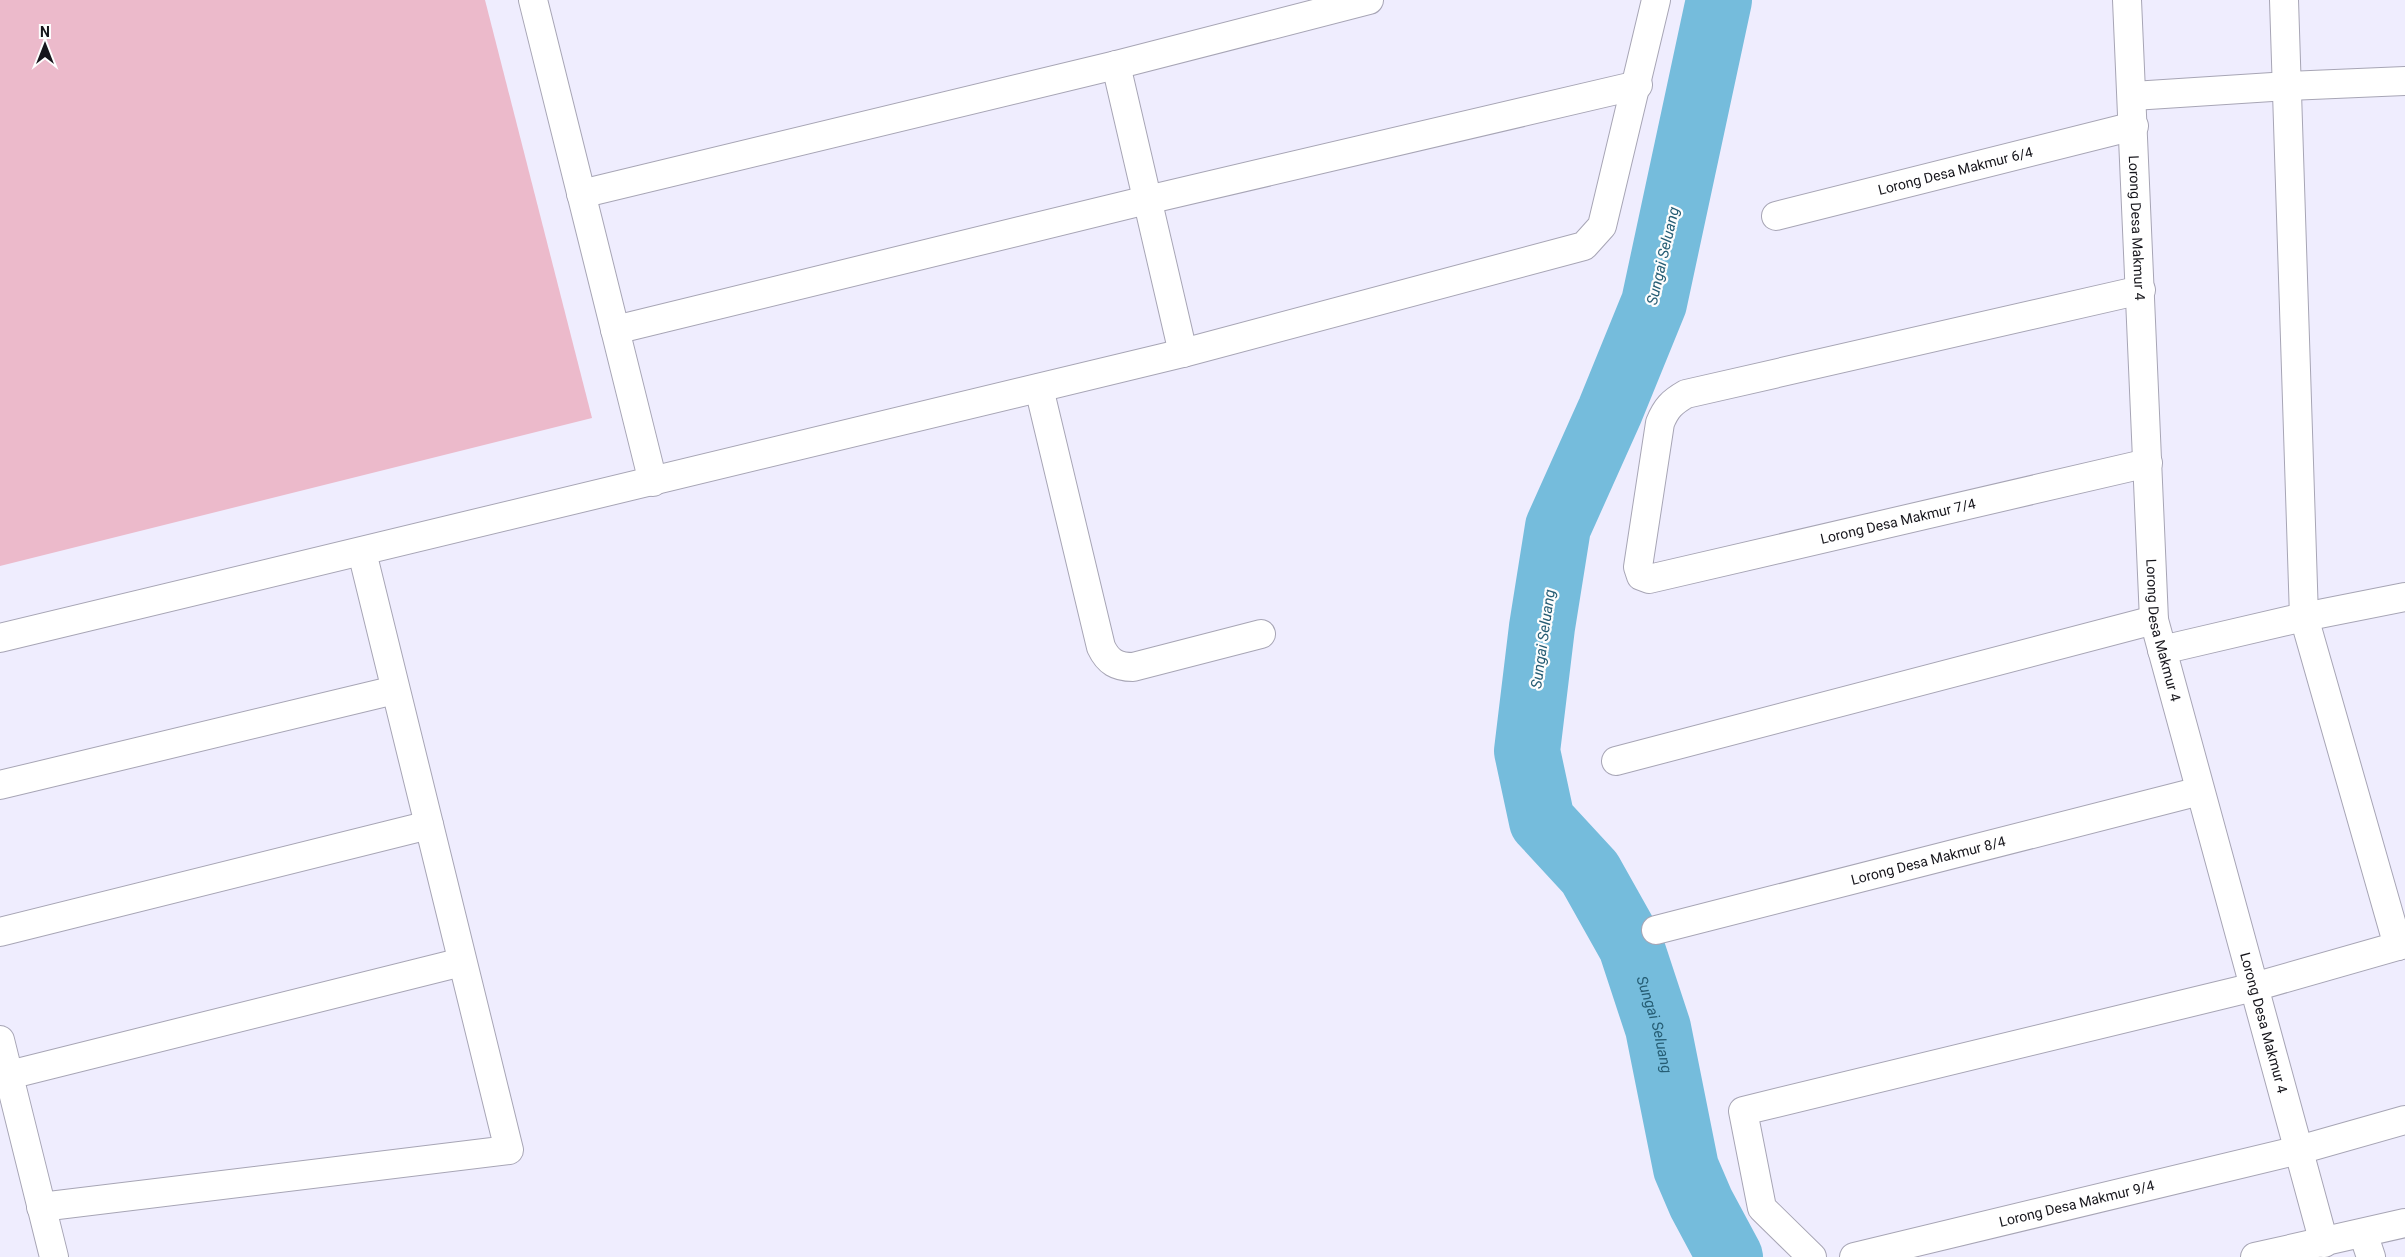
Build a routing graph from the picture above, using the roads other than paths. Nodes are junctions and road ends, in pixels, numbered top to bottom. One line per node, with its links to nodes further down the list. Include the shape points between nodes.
1 (533, 0): 12 (street)
2 (1369, 0): 6 (street)
3 (1656, 0): 8 (street)
4 (2127, 0): 10 (street, Lorong Desa Makmur 4)
5 (2284, 0): 9 (street)
6 (1116, 65): 12 (street); 13 (street)
7 (2405, 81): 9 (street)
8 (1638, 85): 13 (street); 17 (street, via 1602,226 1584,246)
9 (2288, 86): 10 (street); 23 (street)
10 (2133, 96): 11 (street, Lorong Desa Makmur 4)
11 (2134, 126): 14 (street, Lorong Desa Makmur 6/4); 15 (street, Lorong Desa Makmur 4)
12 (581, 194): 16 (street)
13 (1147, 200): 16 (street); 17 (street)
14 (1776, 216)
15 (2141, 290): 19 (street, Lorong Desa Makmur 4); 19 (street, Lorong Desa Makmur 7/4, via 1686,394 1668,405 1660,423 1638,567 1641,576 1649,579)
16 (615, 330): 20 (street)
17 (1184, 353): 18 (street)
18 (1039, 388): 20 (street); 25 (street, via 1106,656 1113,663 1133,667)
19 (2148, 463): 24 (street, Lorong Desa Makmur 4)
20 (652, 482): 21 (street)
21 (362, 552): 26 (street); 28 (street)
22 (2405, 597): 23 (street)
23 (2304, 617): 27 (street); 35 (street)
24 (2154, 620): 27 (street, Lorong Desa Makmur 4); 29 (street)
25 (1261, 634)
26 (0, 638)
27 (2162, 650): 31 (street, Lorong Desa Makmur 4)
28 (395, 690): 30 (street); 32 (street)
29 (1616, 761)
30 (0, 785)
31 (2200, 791): 33 (street, Lorong Desa Makmur 8/4); 37 (street, Lorong Desa Makmur 4)
32 (429, 825): 34 (street); 36 (street)
33 (1656, 930)
34 (0, 932)
35 (2402, 945): 37 (street)
36 (462, 962): 39 (street); 42 (street, via 509,1150)
37 (2254, 987): 41 (street, Lorong Desa Makmur 4); 47 (street, via 1743,1111 1762,1208)
38 (0, 1040): 39 (street)
39 (9, 1076): 42 (street)
40 (2405, 1120): 41 (street, Lorong Desa Makmur 9/4)
41 (2299, 1150): 44 (street, Lorong Desa Makmur 4); 48 (street, Lorong Desa Makmur 9/4)
42 (41, 1207): 46 (street)
43 (2405, 1223): 45 (street)
44 (2324, 1243): 45 (street); 49 (street)
45 (2367, 1245)
46 (54, 1257)
47 (1812, 1257)
48 (1854, 1257)
49 (2255, 1257)

